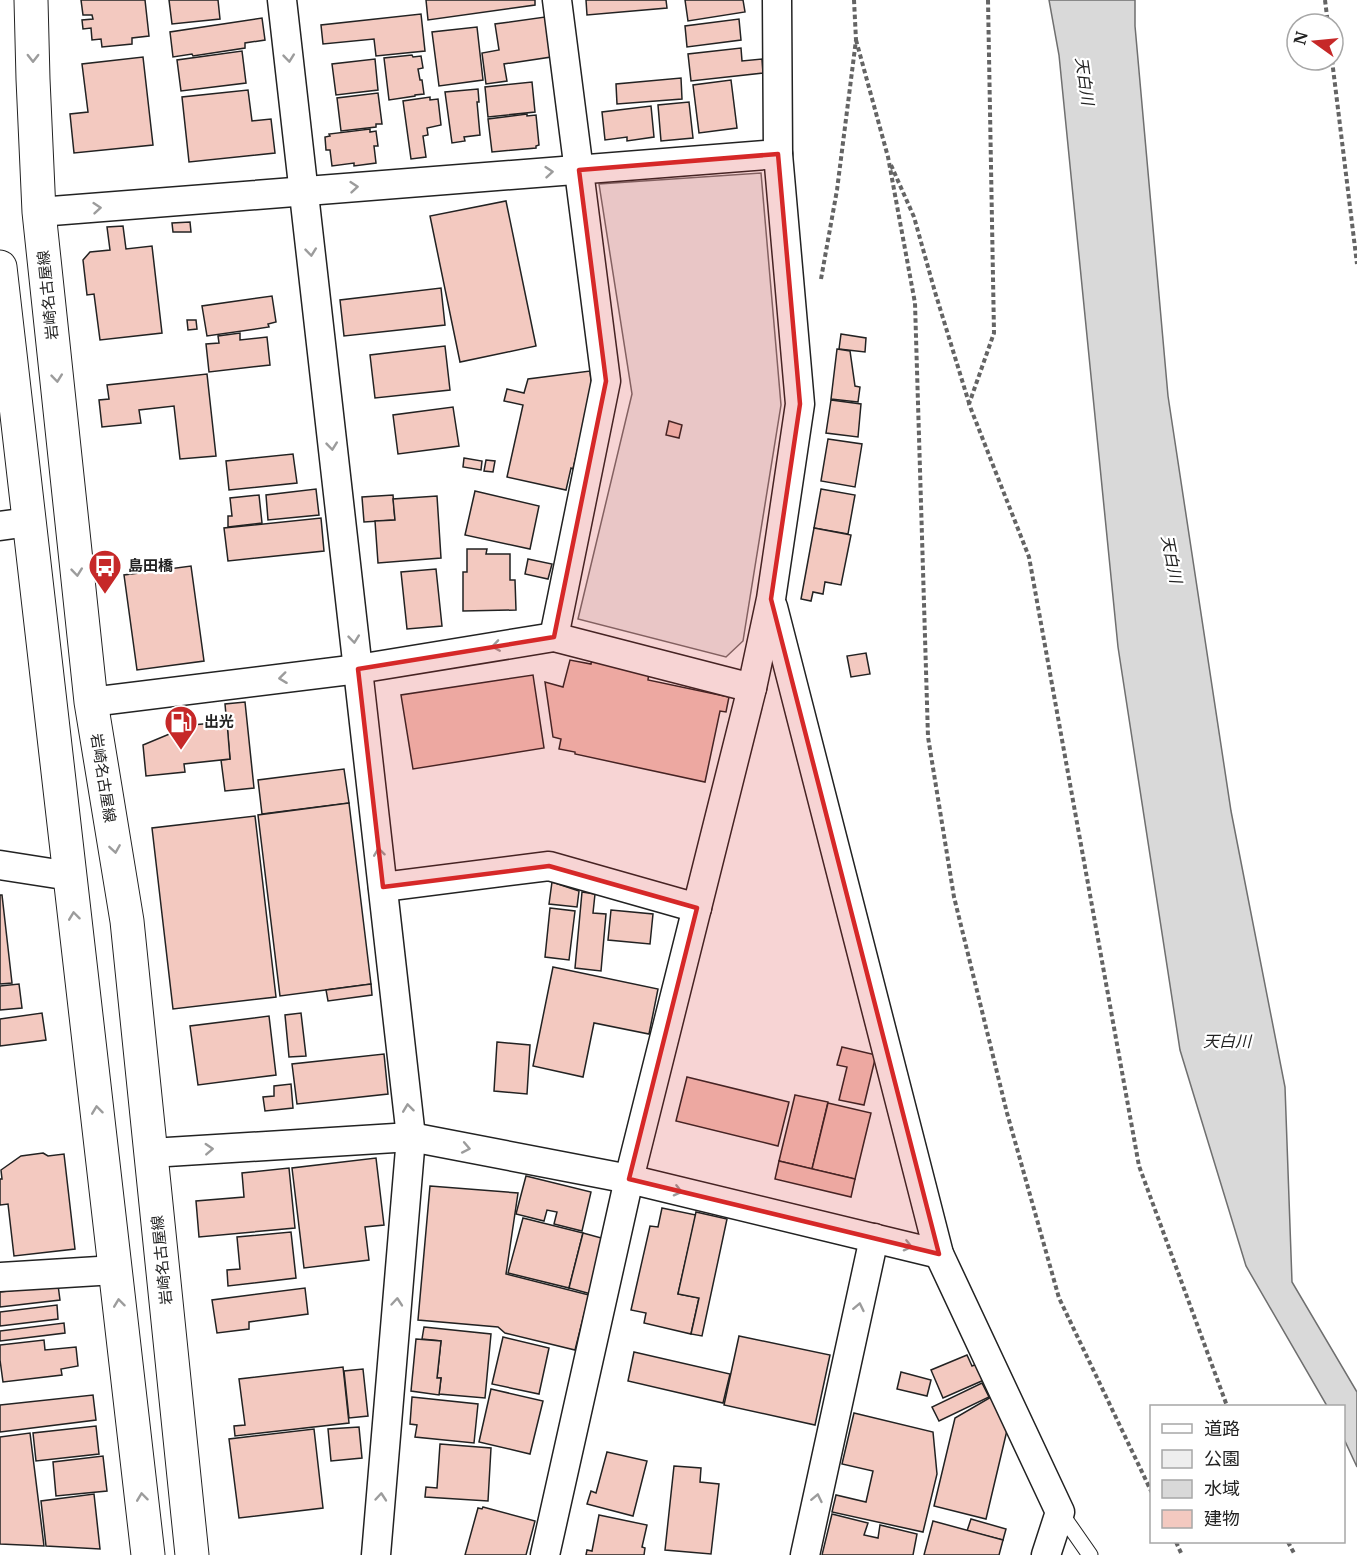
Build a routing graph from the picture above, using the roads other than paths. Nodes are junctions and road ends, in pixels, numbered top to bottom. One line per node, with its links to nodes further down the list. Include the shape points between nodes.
1 (31, 0): 8 (main road, 岩崎名古屋線, one-way to 8)
2 (282, 0): 7 (street, one-way to 7)
3 (557, 0): 6 (street)
4 (777, 0): 5 (street)
5 (778, 154): 6 (street); 11 (street, via 800,404)
6 (579, 170): 7 (street, one-way to 6); 12 (street, via 606,381)
7 (304, 191): 8 (street, one-way to 7); 13 (street, one-way to 13)
8 (39, 212): 15 (main road, 岩崎名古屋線, one-way to 15)
9 (0, 267): 10 (main road)
10 (15, 524): 17 (main road)
11 (771, 599): 14 (street); 24 (street)
12 (554, 637): 13 (street, one-way to 13); 14 (street)
13 (358, 669): 15 (street, one-way to 15); 18 (street, one-way to 13)
14 (752, 688): 19 (street)
15 (91, 702): 21 (main road, 岩崎名古屋線, one-way to 21, via 127,921)
16 (0, 865): 17 (street)
17 (70, 876): 25 (main road, one-way to 17)
18 (383, 887): 19 (street, via 549,866); 20 (street, one-way to 18)
19 (697, 908): 22 (street)
20 (411, 1137): 21 (street, one-way to 20); 22 (street, one-way to 22); 30 (street, one-way to 20)
21 (151, 1153): 29 (main road, 岩崎名古屋線)
22 (629, 1179): 23 (street, one-way to 23); 31 (street)
23 (874, 1238): 24 (street, one-way to 24); 32 (street, one-way to 23)
24 (939, 1254): 27 (street)
25 (115, 1270): 26 (street); 28 (main road, one-way to 25)
26 (0, 1277)
27 (1060, 1512): 33 (street); 34 (street); 35 (lane)
28 (148, 1555)
29 (192, 1555)
30 (376, 1555)
31 (545, 1555)
32 (805, 1555)
33 (1046, 1555)
34 (1064, 1555)
35 (1089, 1555)

